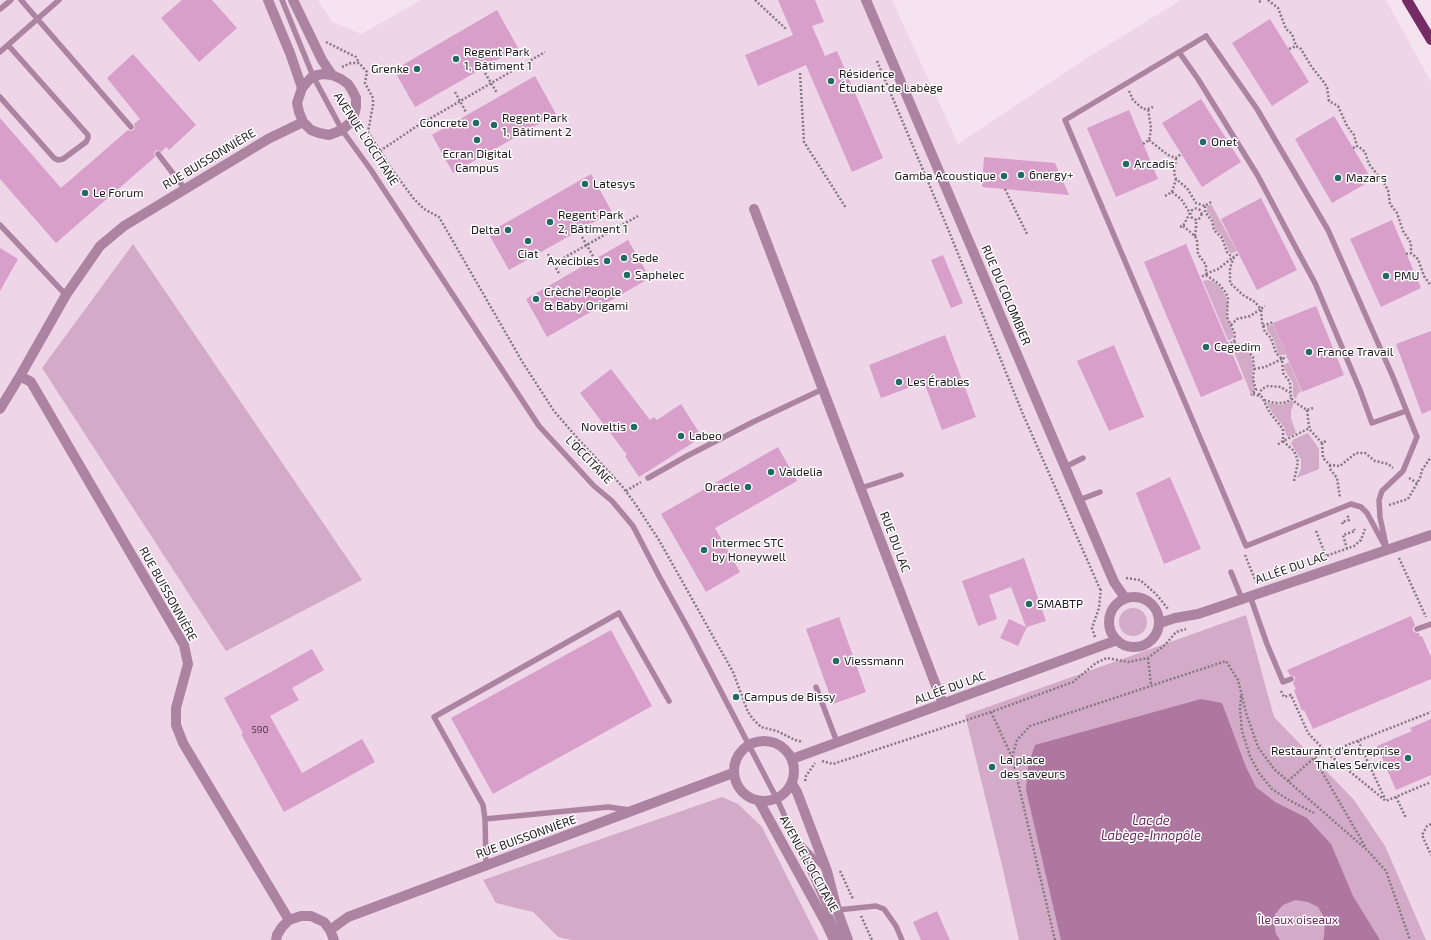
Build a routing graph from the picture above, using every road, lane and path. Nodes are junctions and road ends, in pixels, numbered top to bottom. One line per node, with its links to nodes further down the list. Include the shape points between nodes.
1 (11, 0): 13 (lane)
2 (21, 0): 14 (lane)
3 (59, 0): 14 (lane)
4 (268, 0): 33 (street)
5 (282, 0): 30 (lane, AVENUE L'OCCITANE)
6 (293, 0): 29 (street, AVENUE L'OCCITANE)
7 (755, 0): 15 (path)
8 (866, 0): 116 (street, RUE DU COLOMBIER)
9 (1262, 0): 12 (path)
10 (1268, 0): 18 (path, via 1278,8)
11 (1407, 0): 16 (main road)
12 (1259, 2)
13 (0, 9)
14 (37, 18): 17 (lane); 42 (lane)
15 (786, 29)
16 (1431, 40)
17 (8, 45): 21 (lane); 36 (lane, via 88,138 63,159 58,160)
18 (1296, 46): 20 (path); 46 (path, via 1301,49 1327,87 1329,101 1338,106 1354,135)
19 (327, 48): 25 (path, via 324,41 356,57)
20 (1289, 49)
21 (0, 52)
22 (545, 52): 31 (path)
23 (1179, 52): 32 (lane); 107 (lane, via 1258,176 1300,255 1339,339 1372,423); 107 (lane, via 1206,36 1257,109 1328,230)
24 (876, 57): 139 (path, via 1022,412)
25 (359, 63): 26 (path); 48 (path, via 367,72 365,83 372,98 368,132)
26 (339, 66)
27 (485, 73): 31 (path)
28 (800, 73): 61 (path, via 804,142)
29 (332, 75): 30 (street); 43 (street, via 348,84 356,98 353,120)
30 (313, 76): 33 (street); 43 (lane, AVENUE L'OCCITANE)
31 (491, 83): 35 (path); 37 (path)
32 (1126, 84): 39 (path, via 1133,100); 137 (lane, via 1065,120 1246,546 1351,504 1361,507 1367,513)
33 (302, 88): 41 (street, via 298,112)
34 (455, 92): 37 (path)
35 (497, 93)
36 (0, 97)
37 (460, 101): 40 (path); 48 (path)
38 (1153, 107): 39 (path)
39 (1148, 110): 44 (path, via 1151,128)
40 (466, 112)
41 (303, 122): 43 (street, via 311,130 319,133 329,134); 53 (street, RUE BUISSONNIÈRE, via 268,139)
42 (131, 127)
43 (342, 130): 58 (lane, AVENUE L'OCCITANE)
44 (1149, 140): 45 (path); 51 (path)
45 (1143, 144)
46 (1357, 146): 47 (path); 76 (path, via 1365,152 1369,164 1388,190 1390,204 1397,213 1410,243)
47 (1353, 148)
48 (380, 151): 124 (path, via 414,199 424,209 439,217 554,411)
49 (158, 154): 53 (lane)
50 (1181, 154): 51 (path)
51 (1176, 158): 52 (path)
52 (1176, 179): 55 (path); 59 (path, via 1187,188)
53 (185, 189): 87 (street, RUE BUISSONNIÈRE, via 124,226 100,246)
54 (1005, 189): 72 (path)
55 (1172, 192): 56 (path); 64 (path, via 1181,199)
56 (1165, 196)
57 (1211, 202): 60 (path)
58 (392, 203): 157 (lane, L'OCCITANE, via 539,426 633,526)
59 (1196, 203): 60 (path); 62 (path)
60 (1204, 206): 67 (path)
61 (846, 208)
62 (1196, 208): 64 (path); 66 (path, via 1201,213)
63 (754, 209): 99 (street, RUE DU LAC)
64 (1190, 213): 68 (path); 70 (path)
65 (638, 216): 75 (path)
66 (1200, 216): 67 (path); 68 (path)
67 (1206, 216): 81 (path, via 1222,238 1227,252)
68 (1196, 219): 73 (path)
69 (0, 225): 87 (lane)
70 (1183, 226): 71 (path); 73 (path)
71 (1179, 228)
72 (1027, 234)
73 (1195, 236): 84 (path, via 1198,254 1206,265)
74 (582, 237): 75 (path)
75 (586, 245): 80 (path); 82 (path)
76 (1411, 252): 79 (path); 86 (path, via 1418,259)
77 (548, 254): 82 (path)
78 (1238, 254): 81 (path)
79 (1406, 254)
80 (593, 256)
81 (1234, 257): 84 (path, via 1218,270); 89 (path, via 1230,268 1230,283)
82 (553, 264): 83 (path)
83 (560, 275)
84 (1206, 275): 85 (path); 91 (path, via 1219,284 1226,293 1227,316)
85 (1200, 277)
86 (1431, 286)
87 (66, 295): 98 (street, RUE BUISSONNIÈRE)
88 (1265, 306): 89 (path)
89 (1261, 309): 91 (path, via 1250,316 1237,319); 92 (path)
90 (1273, 322): 92 (path)
91 (1231, 325): 93 (path, via 1235,334)
92 (1263, 326): 96 (path, via 1271,338 1276,353)
93 (1234, 342): 94 (path); 97 (path, via 1251,354)
94 (1228, 344)
95 (1287, 357): 96 (path)
96 (1282, 359): 97 (path); 100 (path, via 1283,373 1290,382)
97 (1254, 369): 101 (path, via 1256,390 1252,394)
98 (20, 376): 105 (street, RUE BUISSONNIÈRE); 184 (street, RUE BUISSONNIÈRE, via 31,382 184,645 188,664 176,708 176,725 183,743)
99 (823, 389): 120 (lane, via 753,422); 123 (street, RUE DU LAC)
100 (1290, 393): 101 (path, via 1281,387 1268,386 1262,389); 102 (path)
101 (1259, 395): 103 (path)
102 (1292, 398): 103 (path, via 1282,403); 106 (path, via 1296,404)
103 (1264, 400): 109 (path, via 1270,413 1283,429)
104 (1313, 408): 106 (path)
105 (0, 409)
106 (1307, 410): 108 (path)
107 (1406, 411): 137 (lane, via 1417,437 1403,471 1382,491 1378,506)
108 (1310, 428): 109 (path); 111 (path)
109 (1283, 441): 112 (path); 121 (path, via 1297,458)
110 (1326, 441): 111 (path)
111 (1322, 443): 115 (path, via 1323,458)
112 (1277, 445)
113 (1431, 457): 122 (path)
114 (1083, 458): 116 (lane)
115 (1330, 465): 117 (path, via 1340,466 1356,453 1365,453 1375,461 1388,464); 126 (path, via 1337,478)
116 (1065, 467): 127 (street, RUE DU COLOMBIER)
117 (1396, 470)
118 (901, 475): 123 (lane)
119 (1406, 476): 122 (path)
120 (648, 478): 124 (path)
121 (1294, 481)
122 (1417, 483): 128 (path, via 1408,498 1386,505)
123 (861, 488): 152 (street, RUE DU LAC)
124 (626, 491): 158 (path, via 659,540 715,639 733,672 752,719 761,727 810,743)
125 (1100, 492): 127 (lane)
126 (1341, 498)
127 (1079, 500): 141 (street, RUE DU COLOMBIER, via 1114,582)
128 (1385, 509)
129 (1349, 510): 130 (path, via 1346,511 1349,520 1342,522)
130 (1343, 524)
131 (1365, 524): 135 (path, via 1361,540)
132 (1354, 529): 135 (path, via 1355,531 1343,535)
133 (1316, 531): 135 (path, via 1326,556)
134 (1431, 535): 137 (street, ALLÉE DU LAC)
135 (1347, 549)
136 (1243, 551): 140 (path, via 1256,582)
137 (1392, 552): 140 (street, ALLÉE DU LAC); 143 (path)
138 (1231, 572): 140 (lane)
139 (1100, 589)
140 (1251, 596): 142 (street, ALLÉE DU LAC, via 1198,614); 146 (lane, via 1282,682)
141 (1125, 598): 142 (street, via 1142,598 1149,602 1157,611); 145 (street, via 1112,609 1109,617 1111,634)
142 (1160, 623): 145 (street, via 1154,638 1140,647 1123,645)
143 (1430, 624): 144 (lane)
144 (1417, 629)
145 (1116, 640): 152 (street, ALLÉE DU LAC)
146 (1291, 679)
147 (1151, 685): 150 (path, via 1226,660 1238,680); 153 (path, via 1148,658 1128,662 1107,658 1096,663 1073,682); 161 (path, via 1030,726 1017,740)
148 (816, 687): 156 (lane)
149 (1281, 690): 159 (path, via 1284,698 1292,695 1308,733)
150 (1241, 693): 166 (path, via 1258,747 1274,769); 174 (path, via 1242,731 1259,773 1272,789)
151 (669, 701): 176 (lane, via 619,613 434,717 483,805)
152 (943, 704): 156 (street, ALLÉE DU LAC)
153 (991, 712): 161 (path); 162 (path)
154 (1431, 712): 155 (path)
155 (1358, 741): 159 (path); 172 (path)
156 (837, 742): 158 (street, ALLÉE DU LAC)
157 (748, 745): 164 (street, via 758,741 778,744); 165 (street, via 736,757); 170 (lane, AVENUE L'OCCITANE)
158 (813, 751): 162 (path, via 816,761 833,764); 164 (street, ALLÉE DU LAC)
159 (1327, 753): 163 (path); 172 (path)
160 (848, 755): 162 (path)
161 (1012, 757): 191 (path)
162 (850, 758)
163 (1314, 758): 166 (path); 179 (path)
164 (792, 759): 168 (street)
165 (733, 773): 171 (street, via 741,792); 173 (street, RUE BUISSONNIÈRE)
166 (1288, 781): 179 (path)
167 (1431, 782): 169 (path)
168 (792, 784): 170 (street); 182 (street, AVENUE L'OCCITANE)
169 (1396, 797): 172 (path); 175 (path)
170 (777, 799): 171 (street); 178 (lane, AVENUE L'OCCITANE)
171 (759, 801): 187 (street, AVENUE L'OCCITANE)
172 (1386, 801)
173 (634, 810): 176 (lane, via 608,807); 181 (street, RUE BUISSONNIÈRE)
174 (1314, 813)
175 (1406, 818)
176 (485, 820): 181 (lane)
177 (1431, 824): 180 (path, via 1422,834)
178 (796, 838): 182 (lane, AVENUE L'OCCITANE); 188 (lane, AVENUE L'OCCITANE)
179 (1367, 850): 192 (path, via 1386,871)
180 (1431, 856)
181 (486, 865): 185 (street, RUE BUISSONNIÈRE, via 348,917)
182 (827, 871): 183 (street)
183 (837, 910): 189 (street); 190 (lane, via 876,906 884,909)
184 (290, 920): 185 (street, RUE BUISSONNIÈRE, via 311,916 324,922); 186 (street, via 282,927)
185 (332, 935)
186 (276, 940)
187 (834, 940)
188 (841, 940)
189 (848, 940)
190 (902, 940)
191 (1055, 940)
192 (1410, 940)

